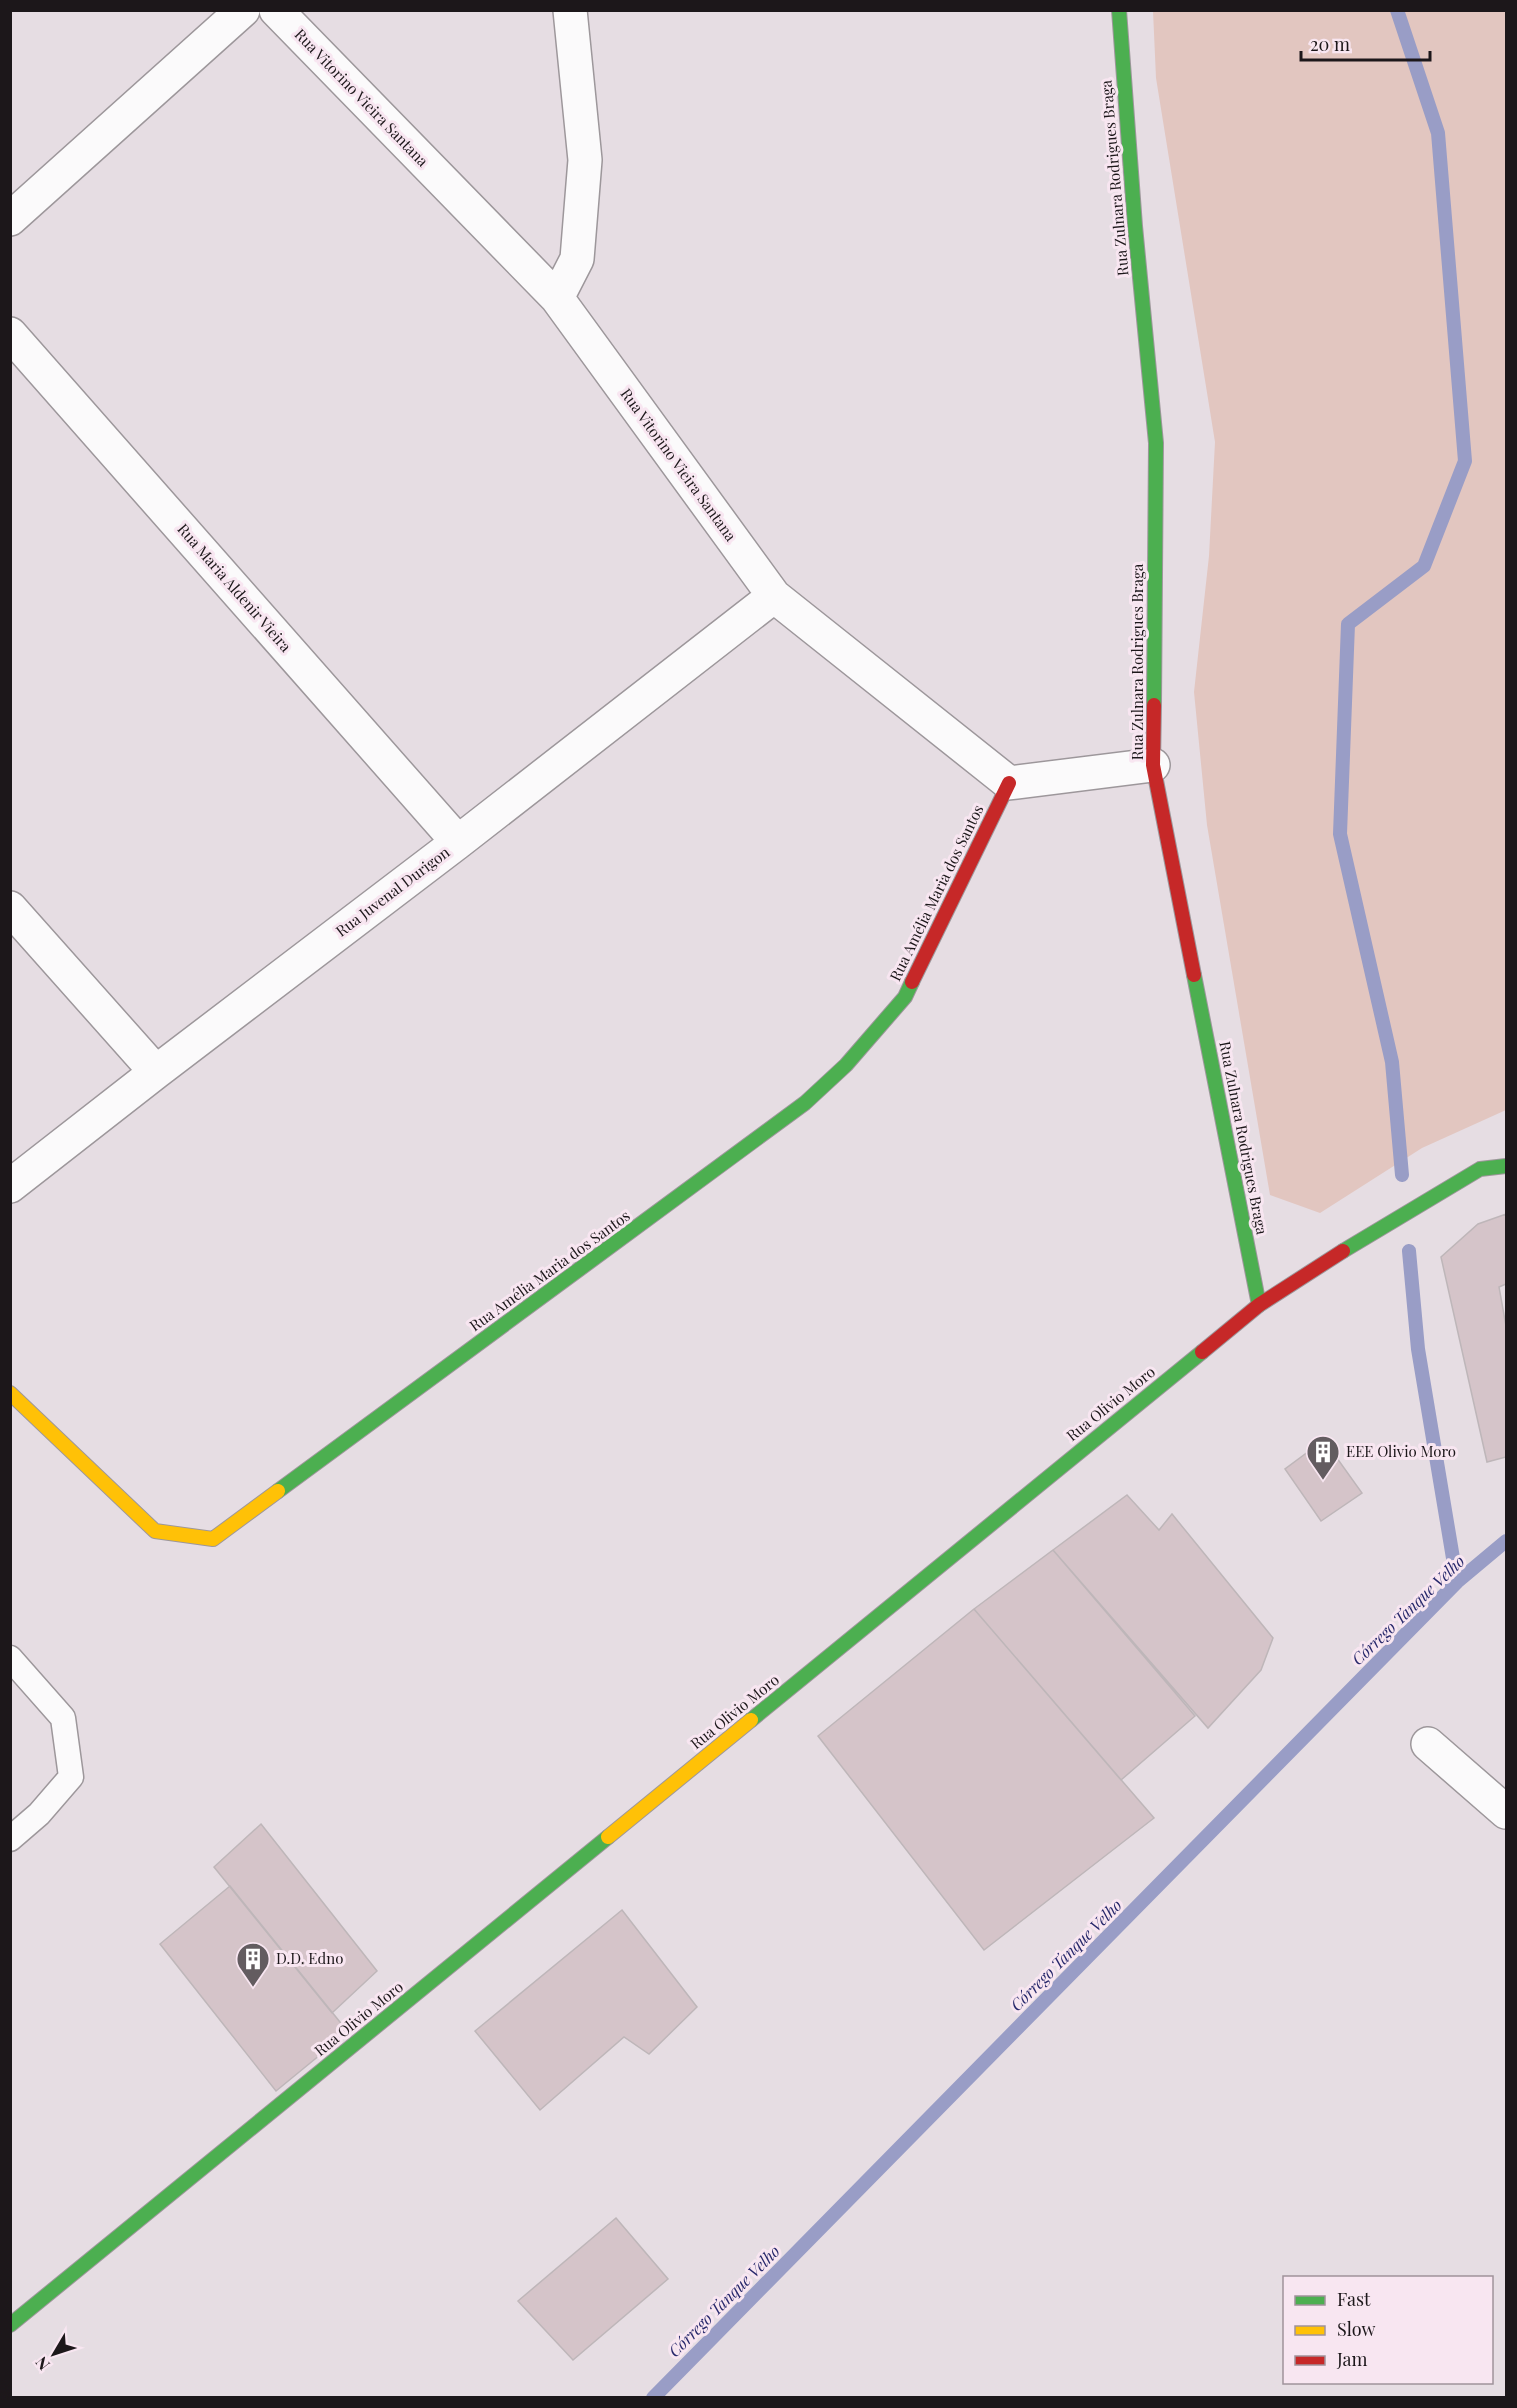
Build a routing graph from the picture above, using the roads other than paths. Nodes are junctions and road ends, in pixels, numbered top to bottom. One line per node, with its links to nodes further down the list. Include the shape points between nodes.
1 (243, 10): 5 (street)
2 (276, 10): 6 (street, Rua Vitorino Vieira Santana)
3 (570, 10): 6 (street, via 585,160 577,259)
4 (1119, 10): 9 (street, Rua Zulnara Rodrigues Braga, via 1156,443)
5 (10, 219)
6 (556, 298): 8 (street, Rua Vitorino Vieira Santana)
7 (10, 334): 11 (street, Rua Maria Aldenir Vieira)
8 (774, 596): 10 (street, Rua Vitorino Vieira Santana); 11 (street, Rua Juvenal Durigon)
9 (1153, 765): 10 (street); 16 (street, Rua Zulnara Rodrigues Braga)
10 (1009, 783): 17 (street, Rua Amélia Maria dos Santos, via 905,997 846,1065 805,1103 213,1539 155,1531)
11 (458, 842): 13 (street, Rua Juvenal Durigon)
12 (10, 908): 13 (street)
13 (156, 1072): 15 (street, Rua Juvenal Durigon)
14 (1506, 1166): 16 (street, Rua Olivio Moro, via 1480,1169)
15 (10, 1186)
16 (1259, 1305): 22 (street, Rua Olivio Moro)
17 (10, 1393)
18 (10, 1658): 21 (lane, via 63,1718 71,1777 39,1814)
19 (1428, 1744): 20 (street)
20 (1506, 1812)
21 (10, 1839)
22 (10, 2325)

